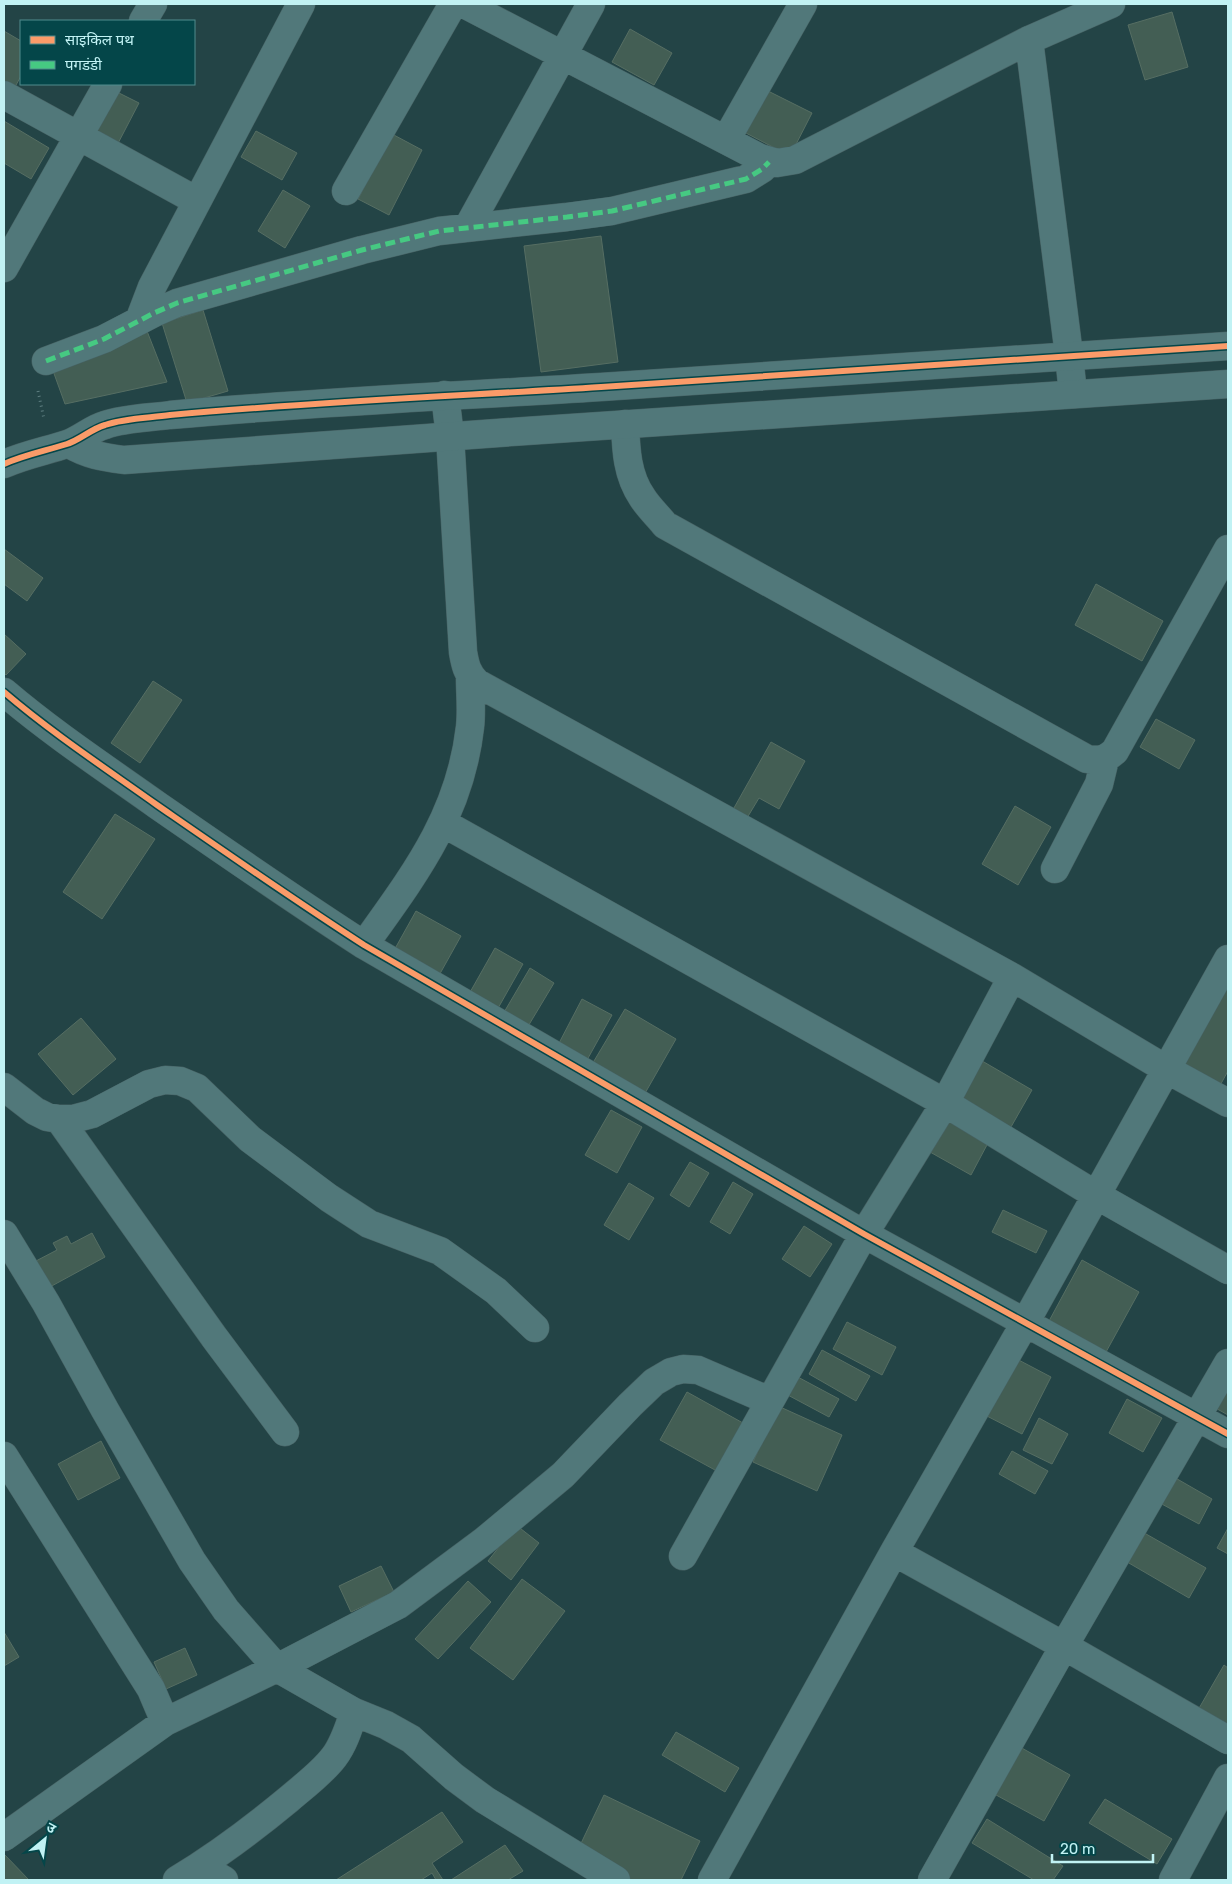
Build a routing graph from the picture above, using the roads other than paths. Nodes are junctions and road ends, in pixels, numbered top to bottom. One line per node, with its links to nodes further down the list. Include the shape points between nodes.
1 (153, 4): 8 (street)
2 (301, 4): 17 (street)
3 (453, 4): 16 (street)
4 (464, 4): 10 (street)
5 (591, 4): 10 (street)
6 (803, 4): 14 (street)
7 (1111, 4): 9 (street)
8 (144, 20)
9 (1029, 40): 15 (street, via 795,160); 22 (street)
10 (563, 56): 14 (street); 18 (street)
11 (107, 85): 13 (street)
12 (4, 94): 13 (street)
13 (78, 136): 17 (street); 19 (street)
14 (726, 140): 15 (street)
15 (769, 162): 18 (street, via 746,179 612,211)
16 (346, 191)
17 (197, 201): 20 (street, via 152,287)
18 (468, 227): 20 (street, via 438,231 318,262 177,303)
19 (4, 268)
20 (139, 321): 23 (street, via 104,339)
21 (1228, 346): 22 (street)
22 (1069, 355): 25 (street); 26 (street)
23 (46, 361)
24 (1228, 384): 25 (street)
25 (1073, 394): 27 (street)
26 (445, 395): 28 (street); 29 (street, via 128,420 106,424)
27 (625, 424): 28 (street); 34 (street, via 626,456 633,478 642,498 665,524 1078,755)
28 (450, 436): 29 (street, via 124,460); 32 (street, via 463,652)
29 (60, 446): 30 (street)
30 (4, 464)
31 (1228, 549): 34 (street, via 1115,751)
32 (470, 676): 35 (street, via 470,726); 39 (street, via 496,694)
33 (4, 692): 37 (street, via 41,724 89,758)
34 (1105, 759): 36 (street, via 1099,784)
35 (444, 823): 37 (street, via 410,881); 42 (street)
36 (1055, 869)
37 (364, 945): 47 (street)
38 (1228, 959): 40 (street)
39 (1012, 977): 40 (street); 42 (street)
40 (1166, 1069): 43 (street); 45 (street)
41 (4, 1087): 44 (street, via 34,1111)
42 (945, 1103): 45 (street); 47 (street)
43 (1228, 1103)
44 (59, 1119): 50 (street, via 92,1114 149,1084 165,1080 189,1084 250,1138 329,1198 369,1224 440,1251 496,1290); 54 (street)
45 (1096, 1195): 48 (street); 49 (street)
46 (4, 1234): 60 (street, via 192,1560 226,1610)
47 (864, 1234): 49 (street); 52 (street)
48 (1228, 1270)
49 (1025, 1324): 53 (street); 57 (street)
50 (535, 1328)
51 (1228, 1362): 53 (street)
52 (770, 1401): 58 (street); 60 (street, via 698,1370 671,1372 654,1382 563,1475 484,1541 398,1605)
53 (1197, 1417): 55 (street); 59 (street)
54 (285, 1432)
55 (1228, 1434)
56 (4, 1456): 62 (street, via 150,1689)
57 (894, 1552): 59 (street); 69 (street)
58 (683, 1556)
59 (1064, 1646): 63 (street); 70 (street)
60 (277, 1668): 61 (street); 62 (street)
61 (354, 1712): 66 (street, via 334,1757 308,1784); 68 (street, via 411,1739 485,1800)
62 (165, 1722): 65 (street)
63 (1228, 1740)
64 (1228, 1778): 71 (street)
65 (4, 1837)
66 (189, 1873): 67 (street)
67 (224, 1880)
68 (616, 1880)
69 (712, 1880)
70 (932, 1880)
71 (1173, 1880)

